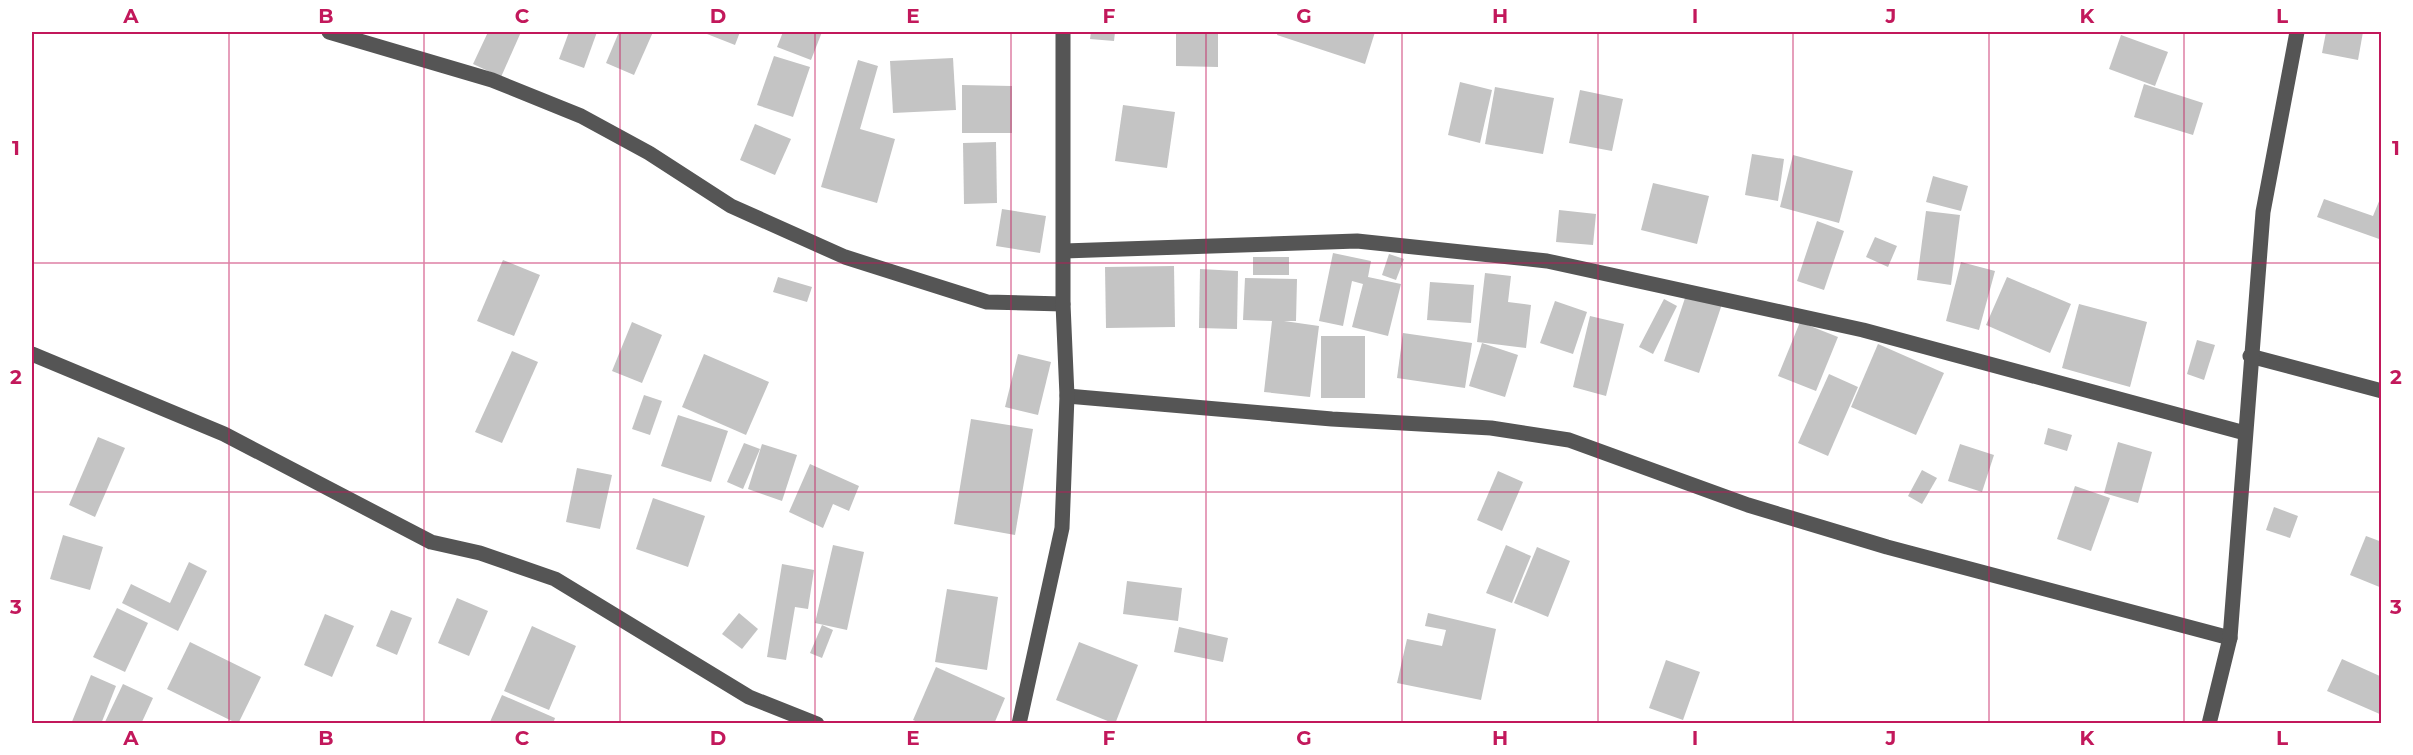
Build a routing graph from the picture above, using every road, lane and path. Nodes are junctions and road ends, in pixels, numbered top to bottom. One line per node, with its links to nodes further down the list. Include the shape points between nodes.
1 (329, 32): 5 (street, via 492,80 581,116 649,153 731,206 845,257 987,302)
2 (1063, 32): 4 (street)
3 (2297, 32): 7 (street, via 2263,212)
4 (1064, 251): 5 (street); 10 (street, via 1357,241 1547,261 1863,330)
5 (1063, 304): 9 (street)
6 (32, 354): 12 (street, via 224,434 431,542 480,553 555,579 749,697)
7 (2250, 356): 8 (street); 10 (street)
8 (2382, 392)
9 (1067, 396): 11 (street, via 1491,428 1569,440 1748,505 1876,544); 13 (street, via 1062,528)
10 (2245, 432): 11 (street)
11 (2230, 638): 14 (street)
12 (817, 723)
13 (1019, 723)
14 (2209, 723)

